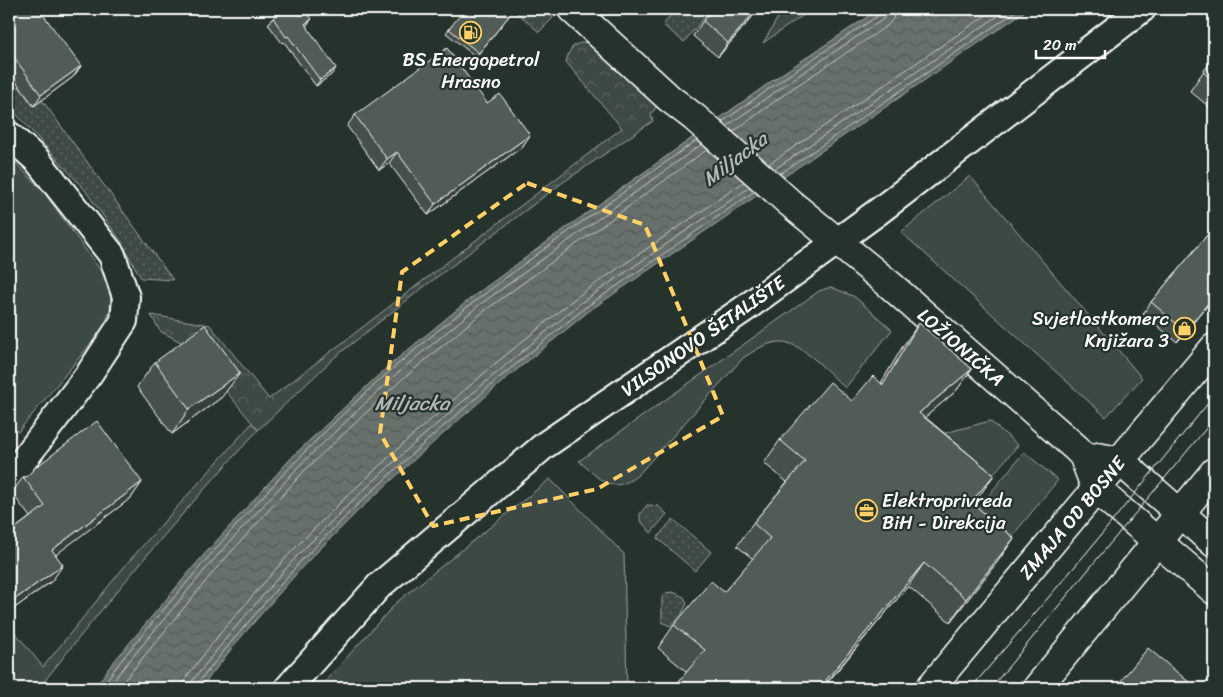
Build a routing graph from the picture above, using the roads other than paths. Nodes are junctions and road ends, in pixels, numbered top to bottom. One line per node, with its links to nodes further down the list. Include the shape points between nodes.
1 (572, 9): 4 (street, LOŽIONIČKA, via 669,98)
2 (1142, 9): 4 (street, VILSONOVO ŠETALIŠTE)
3 (9, 135): 9 (street, via 36,160 112,255 126,297 124,321 89,374)
4 (837, 242): 6 (street, LOŽIONIČKA); 15 (street, VILSONOVO ŠETALIŠTE, via 545,445 379,586)
5 (1214, 348): 7 (street, ZMAJA OD BOSNE)
6 (1083, 454): 7 (street); 10 (street, LOŽIONIČKA)
7 (1120, 461): 10 (street, ZMAJA OD BOSNE); 11 (street)
8 (1214, 472): 11 (street)
9 (9, 479)
10 (1096, 489): 12 (street, LOŽIONIČKA); 16 (street, ZMAJA OD BOSNE)
11 (1181, 514): 12 (street); 13 (street)
12 (1159, 542): 14 (street, LOŽIONIČKA); 17 (street)
13 (1214, 543)
14 (1214, 590)
15 (288, 688)
16 (930, 688)
17 (1037, 688)

